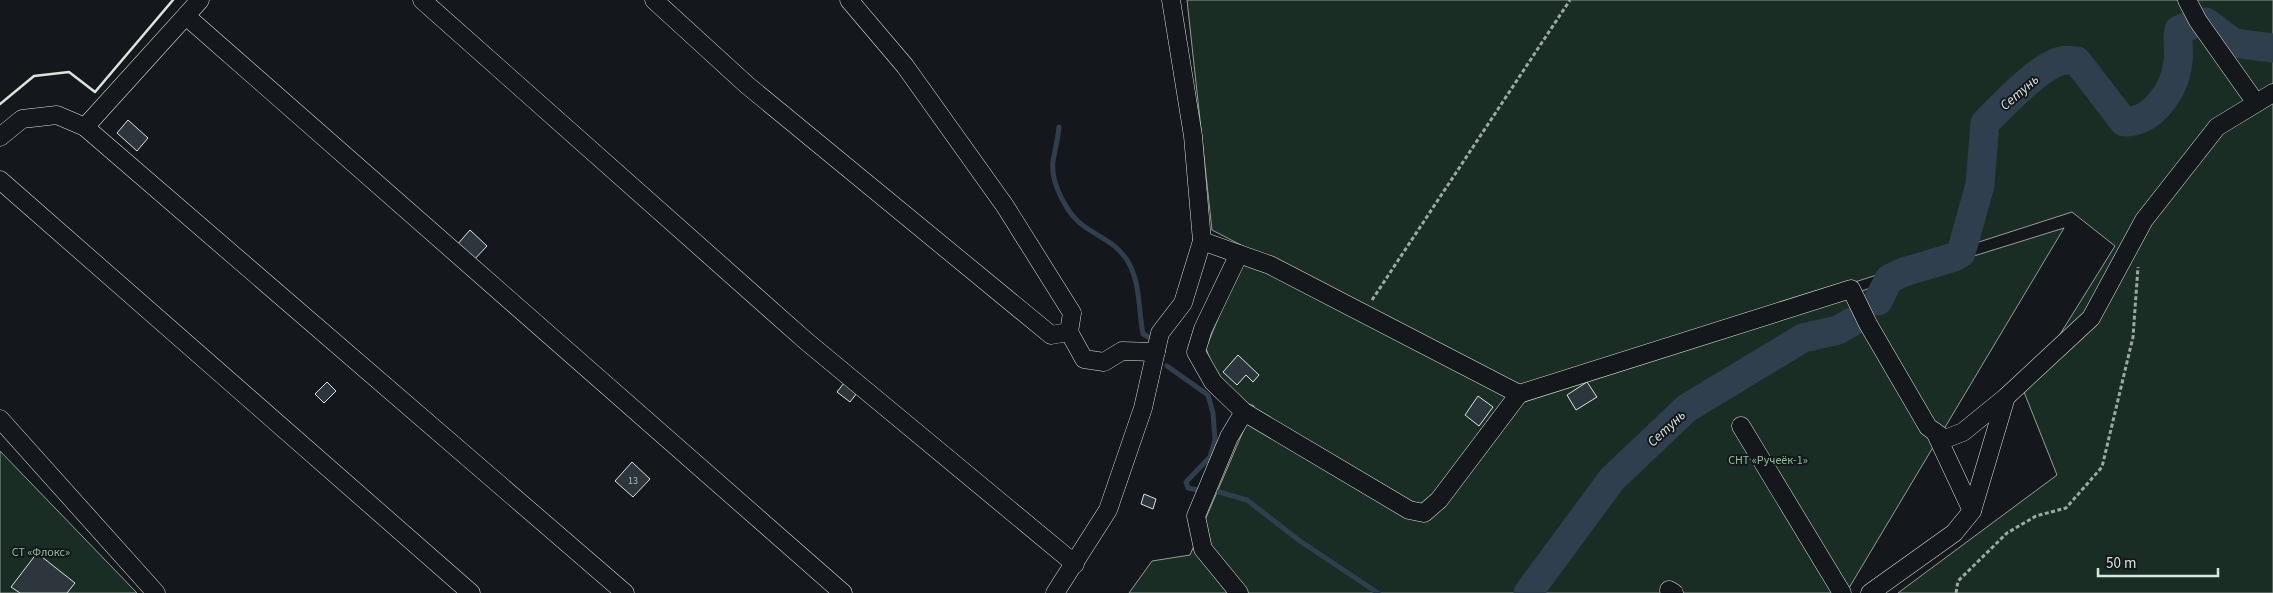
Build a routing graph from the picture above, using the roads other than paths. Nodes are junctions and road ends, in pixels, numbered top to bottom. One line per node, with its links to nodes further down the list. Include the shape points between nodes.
1 (200, 0): 7 (street)
2 (422, 0): 24 (street, via 806,341)
3 (654, 0): 15 (street, via 747,85 1051,335)
4 (849, 0): 15 (street, via 905,66 1006,206 1072,312)
5 (1171, 0): 13 (street, via 1193,136)
6 (2187, 0): 9 (street, via 2198,21)
7 (186, 16): 10 (street); 28 (street)
8 (2273, 93): 9 (street)
9 (2256, 103): 18 (street, via 2217,127 2144,220 2090,318)
10 (85, 127): 11 (street, via 57,115 22,118); 27 (street)
11 (0, 137)
12 (0, 180): 26 (street)
13 (1202, 241): 14 (street); 16 (street, via 1183,303 1160,333)
14 (1239, 254): 17 (street, via 1270,265); 19 (street, via 1203,329 1196,352 1213,382)
15 (1069, 332): 16 (street, via 1084,359 1104,362 1122,351)
16 (1156, 352): 24 (street, via 1143,408 1108,510)
17 (1519, 394): 19 (street, via 1439,500 1424,513 1408,510); 22 (street, via 1851,289 1928,427)
18 (2006, 397): 22 (street, via 1963,432 1945,439); 23 (street)
19 (1244, 412): 30 (street, via 1229,436 1196,516 1203,549)
20 (0, 419): 25 (street)
21 (1741, 426): 31 (street)
22 (1935, 432): 23 (street)
23 (1972, 511): 32 (street, via 1954,533)
24 (1075, 564): 29 (street)
25 (156, 593)
26 (471, 593)
27 (625, 593)
28 (843, 593)
29 (1055, 593)
30 (1239, 593)
31 (1842, 593)
32 (1870, 593)

